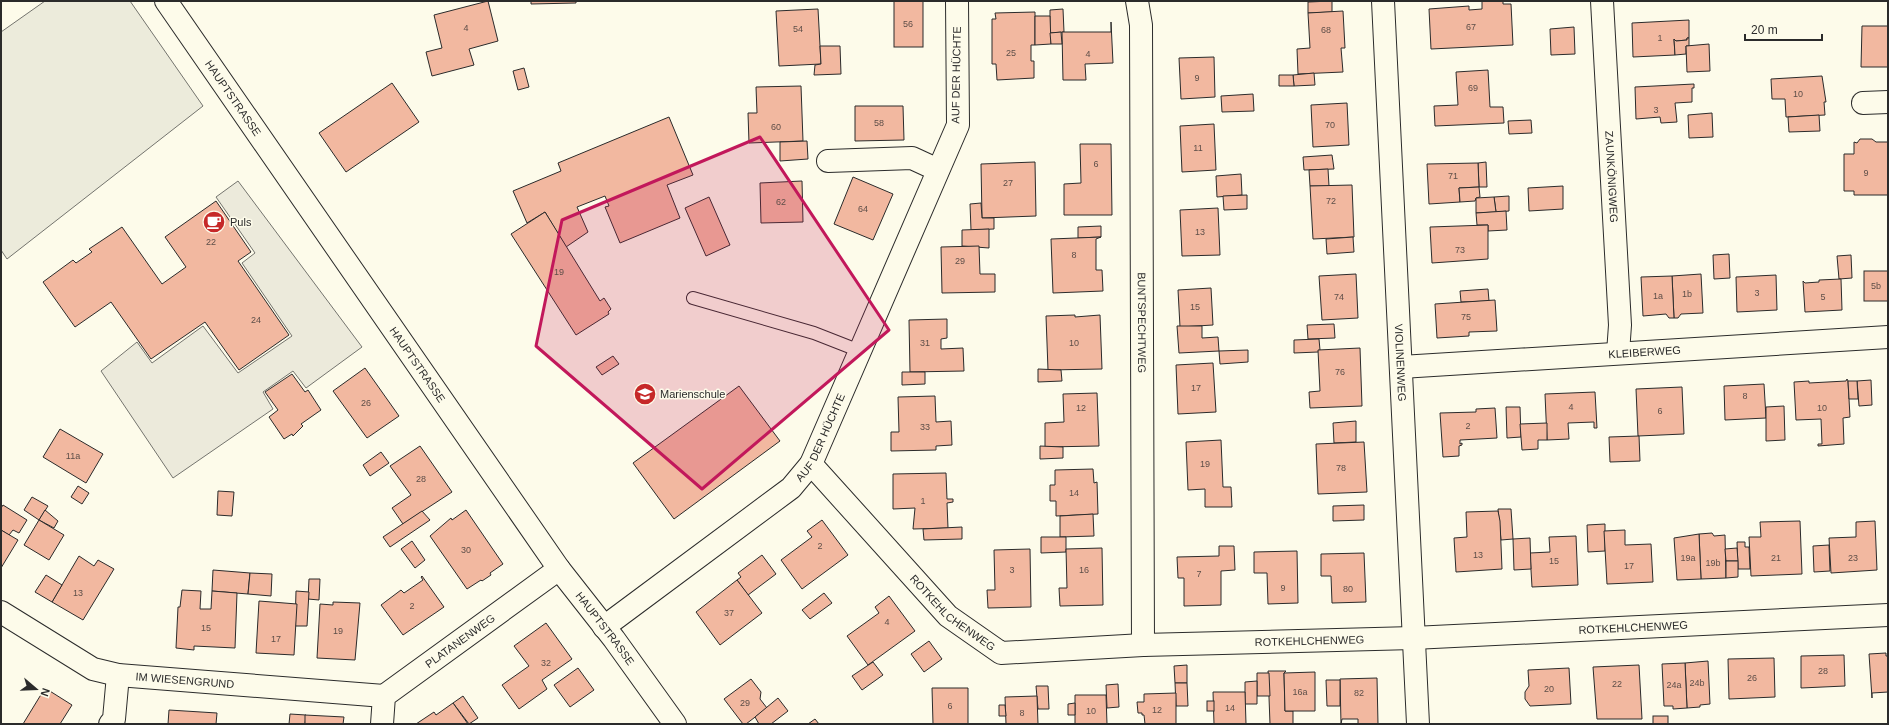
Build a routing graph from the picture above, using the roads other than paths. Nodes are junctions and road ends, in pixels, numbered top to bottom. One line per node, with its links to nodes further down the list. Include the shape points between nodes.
1 (166, 1): 16 (street, HAUPTSTRASSE)
2 (957, 1): 9 (street, AUF DER HÜCHTE, via 958,125)
3 (1137, 1): 21 (street, BUNTSPECHTWEG, via 1141,25)
4 (1383, 1): 14 (street, VIOLINENWEG)
5 (1602, 1): 13 (street, ZAUNKÖNIGWEG, via 1620,325)
6 (1888, 102): 7 (street)
7 (1862, 103)
8 (828, 160): 9 (street, via 912,158)
9 (938, 170): 12 (street, AUF DER HÜCHTE)
10 (693, 298): 12 (lane, via 814,333)
11 (1888, 337): 13 (street, KLEIBERWEG)
12 (860, 351): 15 (street, AUF DER HÜCHTE)
13 (1618, 353): 14 (street, KLEIBERWEG)
14 (1402, 367): 20 (street, VIOLINENWEG)
15 (811, 464): 19 (street, AUF DER HÜCHTE, via 791,488); 21 (street, ROTKEHLCHENWEG, via 948,616 1001,653)
16 (558, 569): 19 (street, HAUPTSTRASSE); 23 (street, PLATANENWEG)
17 (1, 612): 22 (street, IM WIESENGRUND, via 93,669)
18 (1888, 615): 20 (street, ROTKEHLCHENWEG)
19 (604, 627): 26 (street, HAUPTSTRASSE)
20 (1413, 638): 21 (street, ROTKEHLCHENWEG); 27 (street, VIOLINENWEG)
21 (1144, 645)
22 (118, 675): 23 (street, IM WIESENGRUND); 24 (street, via 114,718)
23 (384, 696): 25 (street)
24 (110, 724)
25 (382, 724)
26 (675, 724)
27 (1418, 724)

